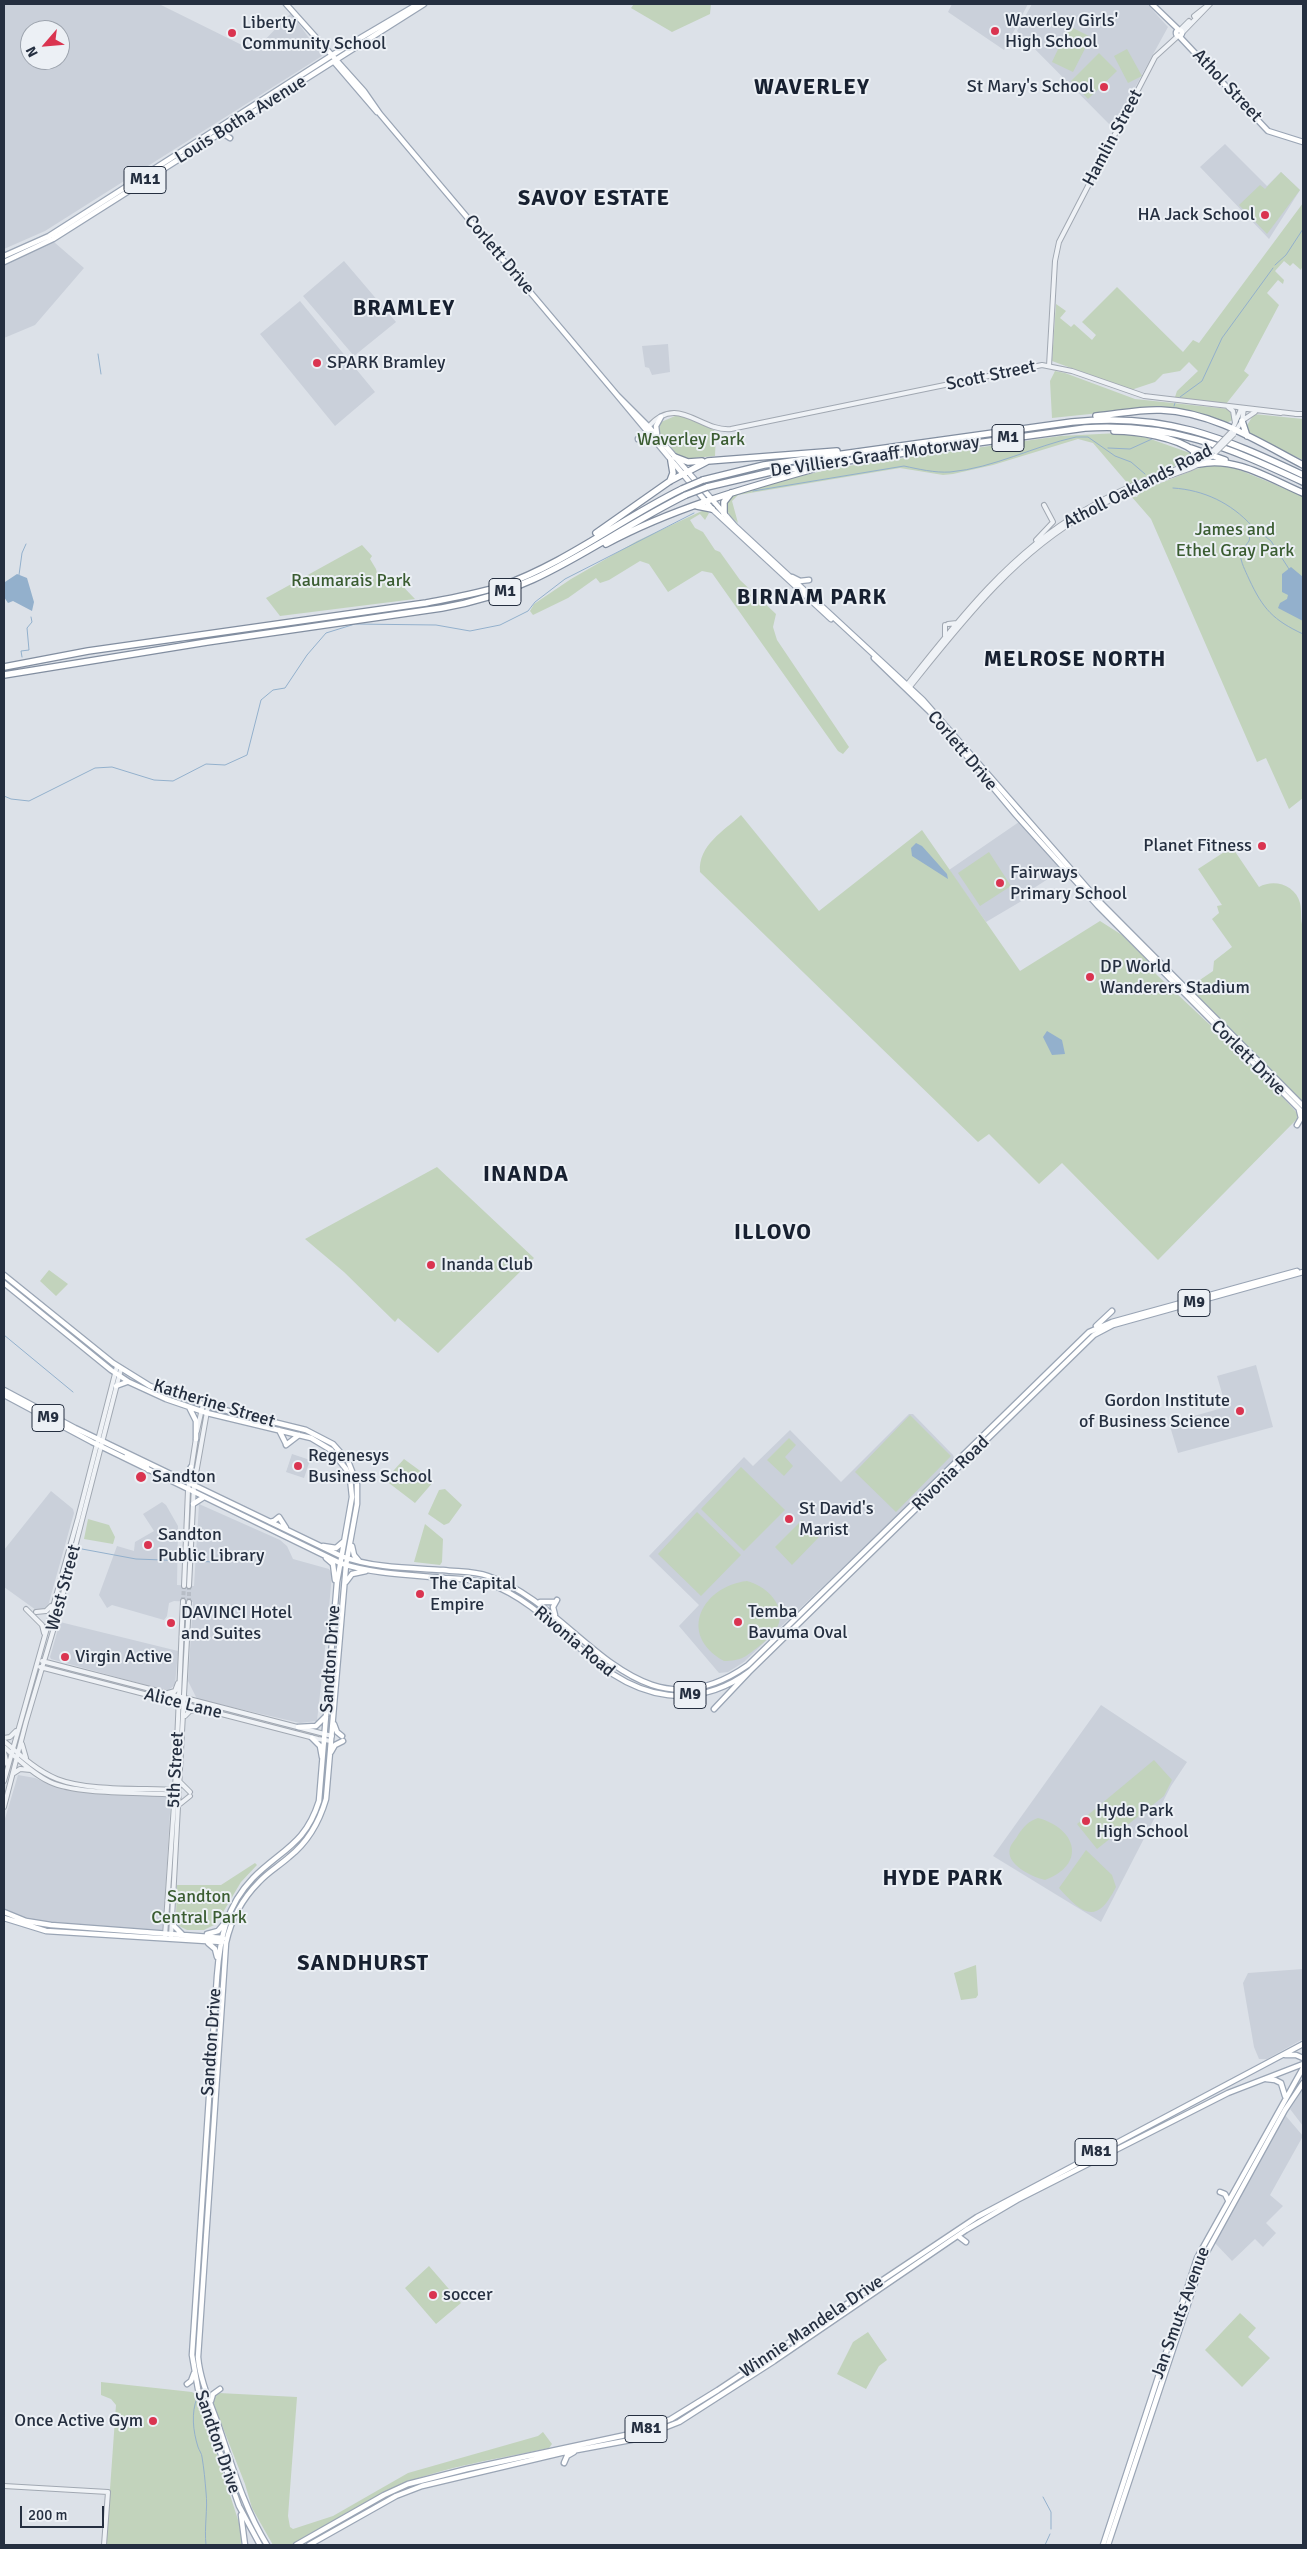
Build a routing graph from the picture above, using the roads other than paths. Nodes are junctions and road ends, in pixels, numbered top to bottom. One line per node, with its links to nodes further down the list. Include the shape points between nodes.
1 (418, 4): 7 (main road, Louis Botha Avenue / M11)
2 (424, 4): 7 (main road, Louis Botha Avenue / M11)
3 (1152, 4): 6 (main road, Athol Street)
4 (1210, 4): 6 (street, Hamlin Street)
5 (287, 5): 7 (main road, Corlett Drive)
6 (1178, 34): 10 (main road, Athol Street, via 1268,131); 13 (street, Hamlin Street, via 1155,57 1059,242)
7 (332, 57): 8 (main road, Louis Botha Avenue / M11); 11 (main road, Louis Botha Avenue / M11, via 71,222); 23 (main road, Corlett Drive)
8 (221, 132): 9 (main road); 12 (main road, Louis Botha Avenue / M11, via 53,239)
9 (230, 138)
10 (1303, 142)
11 (4, 256)
12 (4, 262)
13 (1048, 365): 14 (street, Scott Street, via 1133,394); 19 (street, Scott Street, via 721,430 682,414 670,413)
14 (1228, 407): 15 (street, Scott Street); 24 (street, via 1233,411)
15 (1242, 409): 16 (street); 17 (street); 20 (street, Atholl Oaklands Road); 24 (street, Atholl Oaklands Road)
16 (1255, 412): 17 (street); 20 (street)
17 (1297, 414): 18 (street)
18 (1303, 414)
19 (661, 417): 23 (street); 25 (main road, via 655,429)
20 (1242, 421): 24 (street, Atholl Oaklands Road); 26 (highway)
21 (1072, 422): 24 (highway, via 1134,411 1163,410 1191,414); 30 (highway, M1); 39 (highway, M1, via 1124,419 1181,426 1228,441)
22 (1085, 428): 29 (highway, via 1134,431); 36 (highway, De Villiers Graaff Motorway / M1); 41 (highway, De Villiers Graaff Motorway / M1, via 1142,428 1180,433 1222,446)
23 (647, 429): 25 (main road, Corlett Drive); 28 (main road, Corlett Drive)
24 (1234, 430): 26 (highway); 31 (street, Atholl Oaklands Road, bridge)
25 (658, 437): 32 (main road, Corlett Drive)
26 (1248, 437): 37 (highway)
27 (638, 439): 28 (main road)
28 (656, 443): 32 (main road, Corlett Drive)
29 (1182, 445): 31 (highway); 35 (highway, via 1194,451)
30 (869, 449): 33 (highway); 49 (highway, M1, bridge, via 752,467 703,480)
31 (1213, 453): 34 (highway); 35 (street, Atholl Oaklands Road)
32 (673, 459): 33 (highway); 38 (main road, Corlett Drive); 40 (highway)
33 (708, 461): 38 (highway)
34 (1232, 462): 35 (highway); 43 (highway)
35 (1196, 463): 50 (street, Atholl Oaklands Road, via 1150,478 1098,502); 56 (street, Atholl Oaklands Road, via 1095,508 1031,551 981,601)
36 (820, 465): 42 (highway); 51 (highway, De Villiers Graaff Motorway / M1, bridge, via 746,476 686,495)
37 (1303, 466)
38 (684, 472): 40 (highway); 44 (main road, Corlett Drive)
39 (1303, 475)
40 (670, 481): 49 (highway)
41 (1303, 482)
42 (731, 492): 44 (highway); 48 (highway, via 724,502)
43 (1303, 493)
44 (708, 500): 46 (highway); 47 (main road, Corlett Drive); 48 (main road, Corlett Drive)
45 (1044, 505): 50 (street, via 1053,522)
46 (693, 506): 47 (highway); 51 (highway, via 644,525)
47 (712, 509): 60 (main road, Corlett Drive)
48 (724, 514): 52 (main road, Corlett Drive)
49 (585, 544): 58 (highway, M1, via 520,578 477,593 63,655)
50 (1030, 548): 54 (street, Atholl Oaklands Road)
51 (566, 564): 59 (highway, M1, via 509,591 455,606)
52 (787, 574): 53 (main road, via 800,581); 60 (main road, Corlett Drive)
53 (809, 580)
54 (957, 623): 55 (street, Atholl Oaklands Road); 55 (street, via 947,625)
55 (942, 640): 57 (street, Atholl Oaklands Road)
56 (934, 658): 57 (street); 60 (street, Atholl Oaklands Road)
57 (925, 661): 60 (street, Atholl Oaklands Road)
58 (4, 667)
59 (4, 675)
60 (907, 688): 61 (main road, Corlett Drive, via 1098,906); 62 (main road, Corlett Drive, via 1097,900)
61 (1296, 1105): 63 (main road, Corlett Drive); 64 (main road, via 1301,1116)
62 (1303, 1106)
63 (1303, 1112)
64 (1297, 1125)
65 (1303, 1271): 70 (main road, M9, via 1112,1322); 71 (main road, M9, via 1113,1325)
66 (4, 1275): 68 (main road, Katherine Street)
67 (4, 1281): 73 (main road, Katherine Street)
68 (15, 1284): 72 (main road, Katherine Street); 73 (main road, via 16,1289)
69 (1112, 1311): 70 (main road)
70 (1089, 1332): 71 (main road, M9)
71 (1079, 1346): 123 (main road, Rivonia Road / M9); 131 (main road, Rivonia Road / M9, via 748,1665)
72 (119, 1367): 73 (street, West Street); 78 (main road, Katherine Street, via 156,1389)
73 (117, 1374): 74 (main road, Katherine Street); 75 (street, West Street); 84 (street, West Street)
74 (128, 1382): 75 (main road); 79 (main road, Katherine Street)
75 (116, 1386): 86 (street, West Street)
76 (4, 1390): 84 (main road, Rivonia Road / M9)
77 (4, 1395): 87 (main road, Rivonia Road / M9)
78 (206, 1405): 80 (street); 81 (street); 102 (main road, Katherine Street, via 306,1430 333,1444 344,1455 355,1476 358,1493)
79 (188, 1406): 80 (main road, Katherine Street); 85 (main road, via 196,1421)
80 (201, 1411): 81 (main road, Katherine Street); 85 (street)
81 (207, 1412): 82 (main road, Katherine Street); 94 (street)
82 (278, 1429): 83 (main road, Katherine Street); 83 (main road, via 286,1445)
83 (300, 1435): 104 (main road, Katherine Street, via 317,1440 331,1450 346,1469 352,1497)
84 (97, 1438): 86 (main road, Rivonia Road / M9); 87 (street, West Street)
85 (196, 1439): 90 (street)
86 (103, 1441): 88 (street, West Street); 89 (main road, Rivonia Road / M9)
87 (96, 1444): 88 (main road, Rivonia Road / M9); 115 (street, West Street)
88 (102, 1447): 91 (main road, Rivonia Road / M9); 125 (street, West Street)
89 (124, 1451): 91 (main road, via 146,1465); 92 (main road, Rivonia Road / M9)
90 (192, 1467): 92 (main road, via 184,1477); 93 (street)
91 (148, 1470): 95 (main road, Rivonia Road / M9)
92 (172, 1475): 93 (main road, Rivonia Road / M9)
93 (189, 1483): 94 (main road, Rivonia Road / M9); 95 (street)
94 (194, 1485): 96 (street); 99 (main road, Rivonia Road / M9)
95 (188, 1490): 96 (main road, Rivonia Road / M9); 98 (street, via 187,1586)
96 (194, 1493): 97 (main road, Rivonia Road / M9); 98 (street)
97 (204, 1497): 98 (main road); 100 (main road, Rivonia Road / M9)
98 (193, 1504)
99 (238, 1506): 100 (main road); 101 (main road, Rivonia Road / M9)
100 (248, 1518): 106 (main road, Rivonia Road / M9)
101 (268, 1521): 103 (main road, Rivonia Road / M9); 103 (main road, via 274,1522 279,1517)
102 (355, 1523): 108 (main road, Katherine Street); 109 (main road, via 352,1550)
103 (289, 1531): 105 (main road, Rivonia Road / M9)
104 (345, 1536): 105 (main road, via 336,1548); 107 (main road, Katherine Street)
105 (317, 1544): 107 (main road, Rivonia Road / M9)
106 (315, 1550): 110 (main road, Rivonia Road / M9); 117 (main road, via 334,1567)
107 (341, 1556): 108 (main road, Rivonia Road / M9); 110 (main road, Sandton Drive)
108 (348, 1559): 109 (main road, Rivonia Road / M9); 111 (main road, Sandton Drive)
109 (360, 1562): 114 (main road, Rivonia Road / M9, via 481,1574 515,1586)
110 (340, 1563): 111 (main road, Rivonia Road / M9); 117 (main road, Sandton Drive)
111 (346, 1565): 112 (main road, Rivonia Road / M9); 113 (main road, Sandton Drive)
112 (382, 1571): 113 (main road, via 355,1573 347,1579); 129 (main road, Rivonia Road / M9, via 470,1579 508,1591 540,1613 611,1674 646,1691 680,1696 703,1693 720,1688)
113 (344, 1592): 141 (main road, Sandton Drive)
114 (534, 1600): 121 (main road, Rivonia Road / M9); 121 (main road, via 543,1603 556,1601 553,1611)
115 (54, 1601): 120 (street, via 46,1611); 122 (street, West Street)
116 (183, 1601): 128 (street, 5th Street)
117 (336, 1601): 139 (main road, Sandton Drive)
118 (189, 1602): 135 (street, 5th Street)
119 (26, 1609): 122 (street, via 43,1627)
120 (36, 1612)
121 (559, 1620): 131 (main road, Rivonia Road / M9, via 606,1661 640,1681 666,1688 693,1688)
122 (43, 1638): 124 (street, West Street)
123 (765, 1656): 129 (main road, Rivonia Road / M9); 131 (main road)
124 (37, 1660): 125 (street, Alice Lane); 126 (street, West Street)
125 (44, 1662): 127 (street, West Street); 130 (street, Alice Lane)
126 (36, 1666): 127 (street, Alice Lane); 143 (street, West Street)
127 (42, 1668): 132 (street, Alice Lane); 145 (street, West Street)
128 (180, 1671): 133 (street, via 174,1692); 134 (street, 5th Street)
129 (750, 1671): 140 (main road, via 746,1679)
130 (90, 1674): 132 (street); 133 (street, Alice Lane)
131 (732, 1675)
132 (87, 1679): 136 (street, Alice Lane)
133 (161, 1693): 134 (street, Alice Lane)
134 (179, 1696): 135 (street, Alice Lane); 136 (street, 5th Street)
135 (184, 1697): 137 (street, 5th Street); 144 (street, Alice Lane)
136 (179, 1703): 137 (street, Alice Lane); 158 (street, 5th Street)
137 (184, 1704): 138 (street, Alice Lane); 142 (street, 5th Street)
138 (202, 1708): 142 (street, via 193,1710); 146 (street, Alice Lane)
139 (328, 1709): 144 (main road, via 320,1724); 147 (main road, Sandton Drive)
140 (714, 1709)
141 (333, 1712): 147 (main road, Sandton Drive); 153 (main road, via 336,1730 342,1739 333,1747)
142 (184, 1718): 160 (street, 5th Street)
143 (18, 1726): 148 (street, via 13,1735); 150 (street, West Street)
144 (298, 1727): 147 (street, Alice Lane)
145 (22, 1734): 152 (street, West Street); 154 (street, via 23,1751)
146 (312, 1738): 147 (street, Alice Lane); 157 (main road, via 321,1750)
147 (328, 1738): 153 (main road, Sandton Drive); 157 (main road, Sandton Drive)
148 (4, 1740): 150 (street)
149 (4, 1748): 150 (street)
150 (12, 1751): 152 (street); 159 (street, West Street)
151 (4, 1752): 159 (street, via 7,1763)
152 (18, 1756): 154 (street); 155 (street); 156 (street, West Street)
153 (330, 1758): 173 (main road, Sandton Drive, via 326,1799 318,1824 298,1850 251,1890 237,1910)
154 (28, 1761): 161 (street, via 52,1777 70,1783)
155 (33, 1771): 156 (street, via 24,1768); 162 (street, via 65,1786)
156 (13, 1774): 164 (street, West Street)
157 (323, 1776): 168 (main road, Sandton Drive, via 319,1801 308,1826 291,1848 248,1884 235,1901)
158 (175, 1778): 161 (street, via 169,1787); 162 (street, 5th Street)
159 (4, 1779)
160 (180, 1782): 162 (street, 5th Street); 163 (street, via 190,1794)
161 (160, 1789): 162 (street)
162 (177, 1793): 163 (street, 5th Street); 171 (street, 5th Street)
163 (180, 1805): 166 (street, 5th Street)
164 (4, 1807)
165 (4, 1912): 171 (main road, via 40,1924)
166 (172, 1916): 169 (main road, via 175,1927); 171 (street, 5th Street)
167 (4, 1918): 171 (main road, via 46,1932)
168 (226, 1922): 170 (main road, via 218,1931); 172 (main road, Sandton Drive)
169 (184, 1935): 170 (main road); 171 (main road)
170 (196, 1935): 172 (main road)
171 (168, 1936): 174 (main road)
172 (221, 1940): 173 (main road); 174 (main road); 175 (main road, Sandton Drive)
173 (226, 1941): 191 (main road, Sandton Drive, via 197,2340 199,2363)
174 (204, 1942): 175 (main road, via 212,1945 216,1952)
175 (217, 1976): 188 (main road, Sandton Drive, via 192,2339)
176 (1303, 2044): 177 (main road, Winnie Mandela Drive / M81)
177 (1284, 2055): 178 (main road, via 1296,2054); 200 (main road, Winnie Mandela Drive / M81, via 977,2217 671,2419 635,2432 408,2484)
178 (1303, 2058)
179 (1303, 2064): 181 (main road, Winnie Mandela Drive / M81)
180 (1303, 2068): 183 (main road, Jan Smuts Avenue)
181 (1262, 2080): 183 (main road, via 1275,2080 1282,2084); 186 (main road, Winnie Mandela Drive / M81, via 1121,2145 1017,2200)
182 (1303, 2083): 203 (main road, Jan Smuts Avenue, via 1203,2259)
183 (1285, 2099): 185 (main road, Jan Smuts Avenue)
184 (1220, 2192): 185 (main road)
185 (1228, 2200): 202 (main road, Jan Smuts Avenue, via 1193,2270)
186 (958, 2236): 187 (main road); 192 (main road, Winnie Mandela Drive / M81, via 687,2418 649,2435)
187 (966, 2242)
188 (194, 2372): 189 (main road); 195 (main road, Sandton Drive)
189 (187, 2384)
190 (220, 2389): 191 (main road, via 213,2394)
191 (210, 2403): 196 (main road, Sandton Drive, via 248,2509)
192 (577, 2450): 193 (main road, Winnie Mandela Drive / M81); 193 (main road, via 564,2462)
193 (554, 2455): 201 (main road, Winnie Mandela Drive / M81, via 436,2481 380,2504)
194 (4, 2486): 197 (street, via 108,2492)
195 (239, 2506): 198 (main road); 199 (main road, Sandton Drive)
196 (267, 2544)
197 (104, 2545)
198 (245, 2545)
199 (260, 2545)
200 (296, 2545)
201 (309, 2545)
202 (1103, 2545)
203 (1108, 2545)

